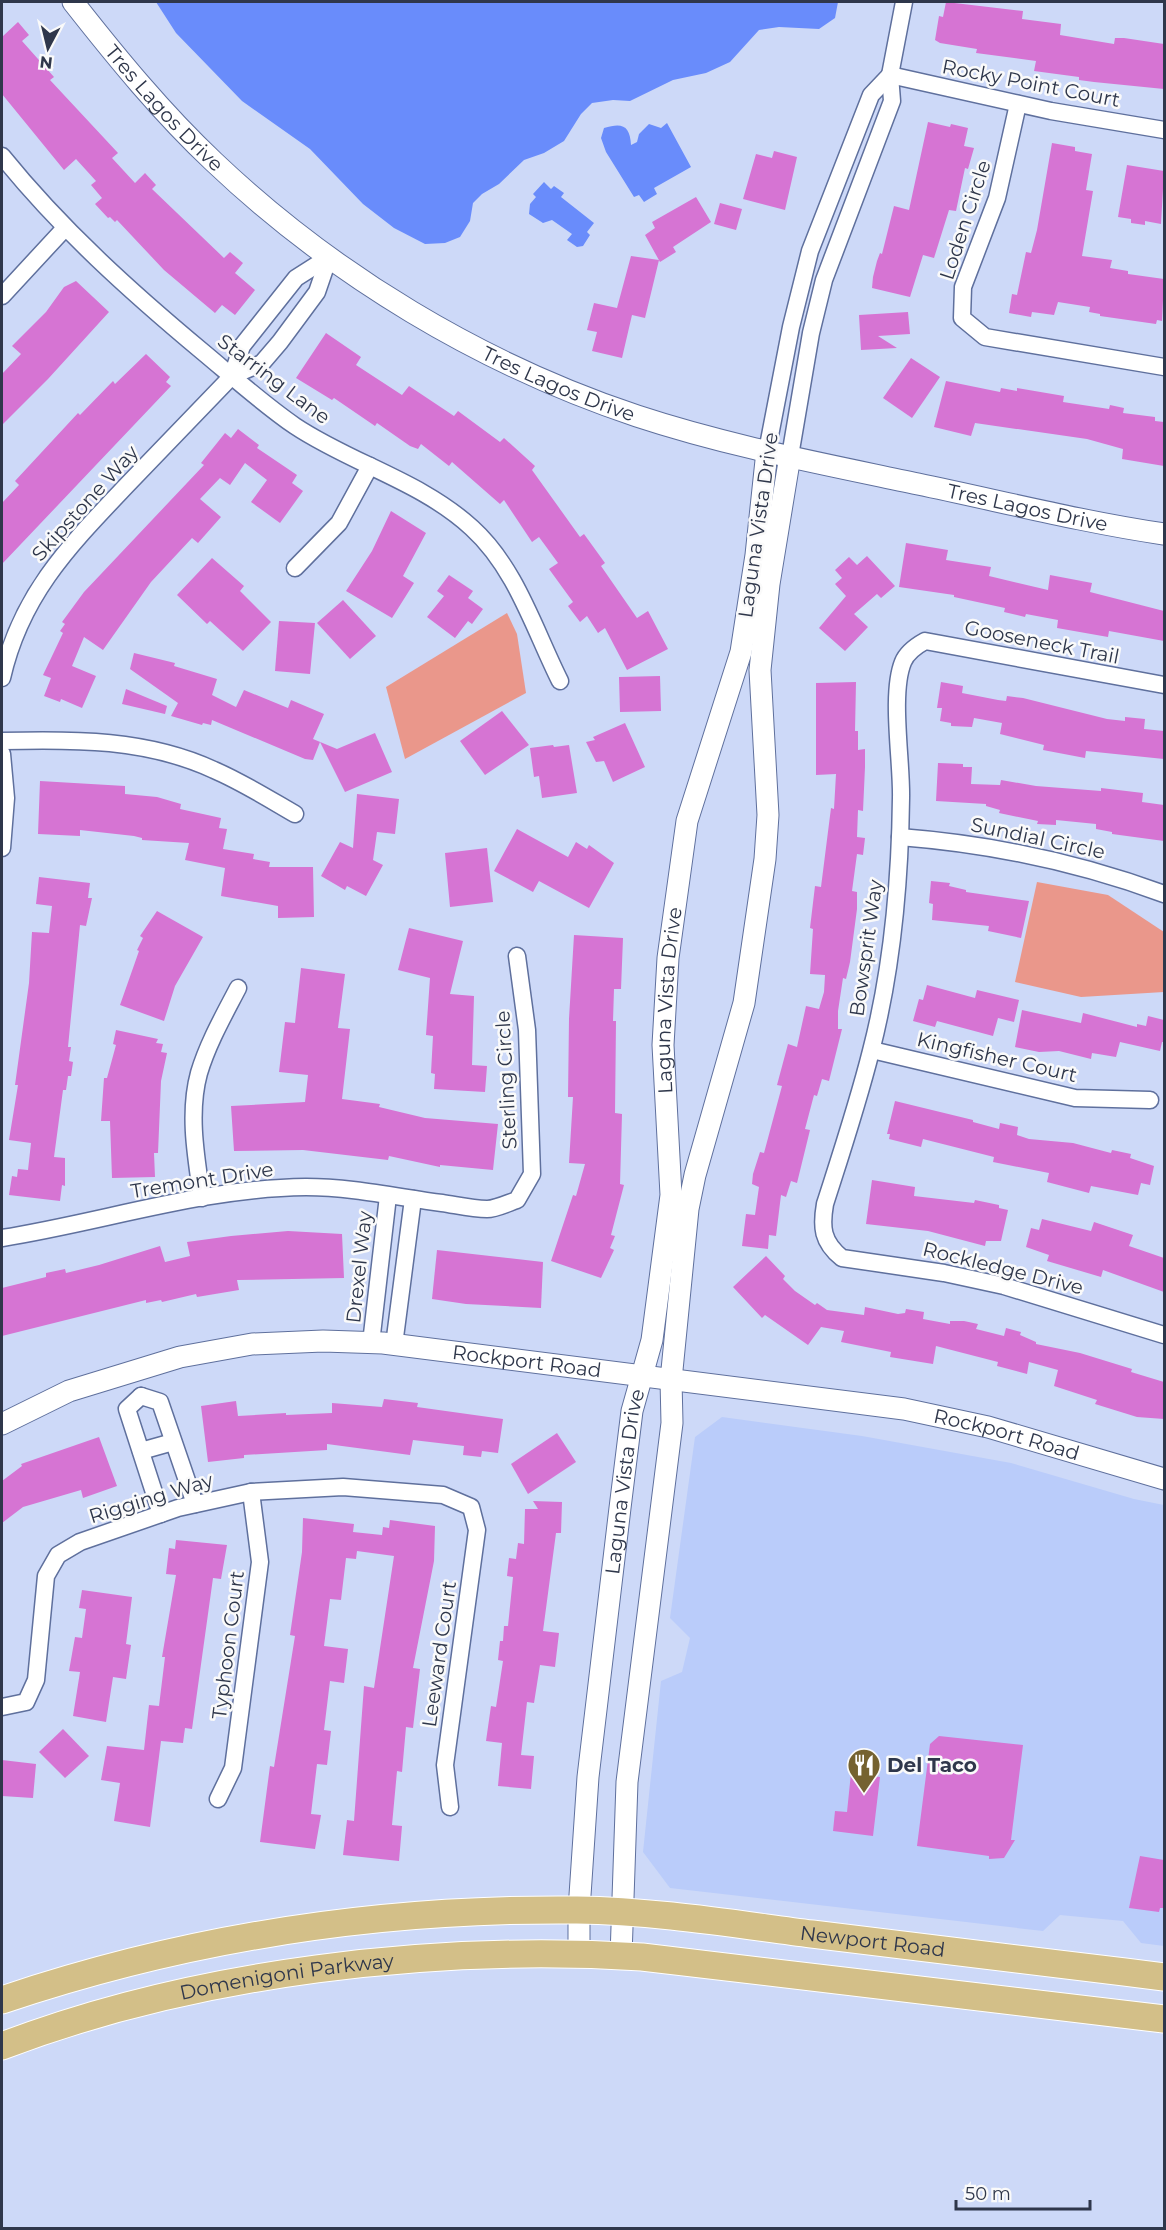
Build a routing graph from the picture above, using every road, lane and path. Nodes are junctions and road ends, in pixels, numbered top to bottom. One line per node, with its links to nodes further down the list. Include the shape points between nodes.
1 (73, 2): 8 (street, Tres Lagos Drive, via 138,82 206,155 255,200)
2 (904, 2): 3 (street, Laguna Vista Drive)
3 (890, 75): 4 (street, Rocky Point Court); 12 (street, Laguna Vista Drive, via 871,95 810,251); 13 (street, Laguna Vista Drive, via 892,101 824,280)
4 (1018, 104): 5 (street, Rocky Point Court); 10 (street, Loden Circle, via 997,198 963,287 962,318 985,337)
5 (1164, 130)
6 (2, 156): 7 (street, Starring Lane)
7 (65, 228): 9 (street); 11 (street, Starring Lane)
8 (329, 257): 11 (street, Skipstone Way, via 296,278 242,346); 11 (street, Skipstone Way, via 317,292 280,342 262,363); 12 (street, Tres Lagos Drive, via 414,313 535,375 635,415)
9 (2, 296)
10 (1164, 367)
11 (232, 376): 14 (street, Starring Lane, via 300,429); 18 (street, Skipstone Way, via 63,552 21,617)
12 (767, 451): 13 (street, Tres Lagos Drive); 43 (street, Laguna Vista Drive, via 741,652 699,777 680,864 663,1024 671,1195 652,1340)
13 (790, 456): 15 (street, Tres Lagos Drive); 44 (street, Laguna Vista Drive, via 762,639 760,670 768,815 752,966 688,1209)
14 (370, 466): 16 (street, via 339,523); 19 (street, Starring Lane, via 416,488 473,528 513,582)
15 (1164, 534)
16 (295, 568)
17 (913, 648): 20 (street, Gooseneck Trail, via 925,641); 24 (street, Bowsprit Way, via 898,677)
18 (2, 678)
19 (560, 681)
20 (1164, 685)
21 (2, 741): 23 (street, via 75,739 176,756 214,769)
22 (2, 754): 25 (street, via 6,798)
23 (295, 814)
24 (900, 837): 26 (street, Sundial Circle, via 978,845 1116,876); 29 (street, Bowsprit Way, via 888,956)
25 (2, 848)
26 (1164, 894)
27 (517, 956): 34 (street, Sterling Circle, via 527,1030 532,1174)
28 (237, 988): 32 (street, via 199,1074 194,1148)
29 (872, 1050): 30 (street, Kingfisher Court, via 1075,1098); 36 (street, Bowsprit Way, via 825,1204 822,1224)
30 (1150, 1100)
31 (388, 1196): 32 (street, Tremont Drive, via 307,1187); 33 (street, Tremont Drive); 37 (street, Drexel Way)
32 (202, 1198): 35 (street, Tremont Drive)
33 (413, 1199): 34 (street, Tremont Drive, via 488,1209); 38 (street)
34 (517, 1200)
35 (2, 1238)
36 (830, 1249): 39 (street, Rockledge Drive, via 842,1258 1004,1286)
37 (380, 1265): 38 (street); 40 (street, Drexel Way)
38 (404, 1268): 41 (street)
39 (1164, 1335)
40 (371, 1343): 41 (street, Rockport Road); 42 (street, Rockport Road, via 252,1344)
41 (394, 1345): 43 (street, Rockport Road)
42 (134, 1369): 45 (street); 46 (street, Rockport Road, via 69,1391)
43 (642, 1376): 44 (street, Rockport Road); 57 (street, Laguna Vista Drive, via 631,1421 590,1755)
44 (671, 1380): 49 (street, Rockport Road, via 904,1409 988,1427); 58 (street, Laguna Vista Drive, via 672,1423 627,1782)
45 (141, 1396): 47 (street, via 160,1402); 48 (street, via 127,1409)
46 (2, 1424)
47 (173, 1442): 48 (street); 51 (street)
48 (141, 1451): 53 (street)
49 (1164, 1479)
50 (251, 1492): 51 (street, Rigging Way); 52 (street, Rigging Way, via 343,1487 443,1495); 55 (street, Typhoon Court, via 260,1562 233,1768)
51 (195, 1504): 53 (street, Rigging Way)
52 (471, 1507): 56 (street, Leeward Court, via 477,1530 446,1765)
53 (161, 1514): 54 (street, Rigging Way, via 80,1542 58,1555 46,1576 36,1680 26,1702)
54 (2, 1707)
55 (218, 1799)
56 (450, 1807)
57 (579, 1910): 58 (main road, Newport Road); 59 (street, Laguna Vista Drive); 62 (main road, via 386,1916 213,1942 76,1975)
58 (623, 1912): 60 (street, Laguna Vista Drive); 61 (main road, Newport Road)
59 (579, 1953): 60 (main road); 64 (main road, Domenigoni Parkway, via 396,1961 206,1988 51,2027)
60 (621, 1956): 63 (main road)
61 (1164, 1977)
62 (2, 2000)
63 (1164, 2019)
64 (2, 2046)

